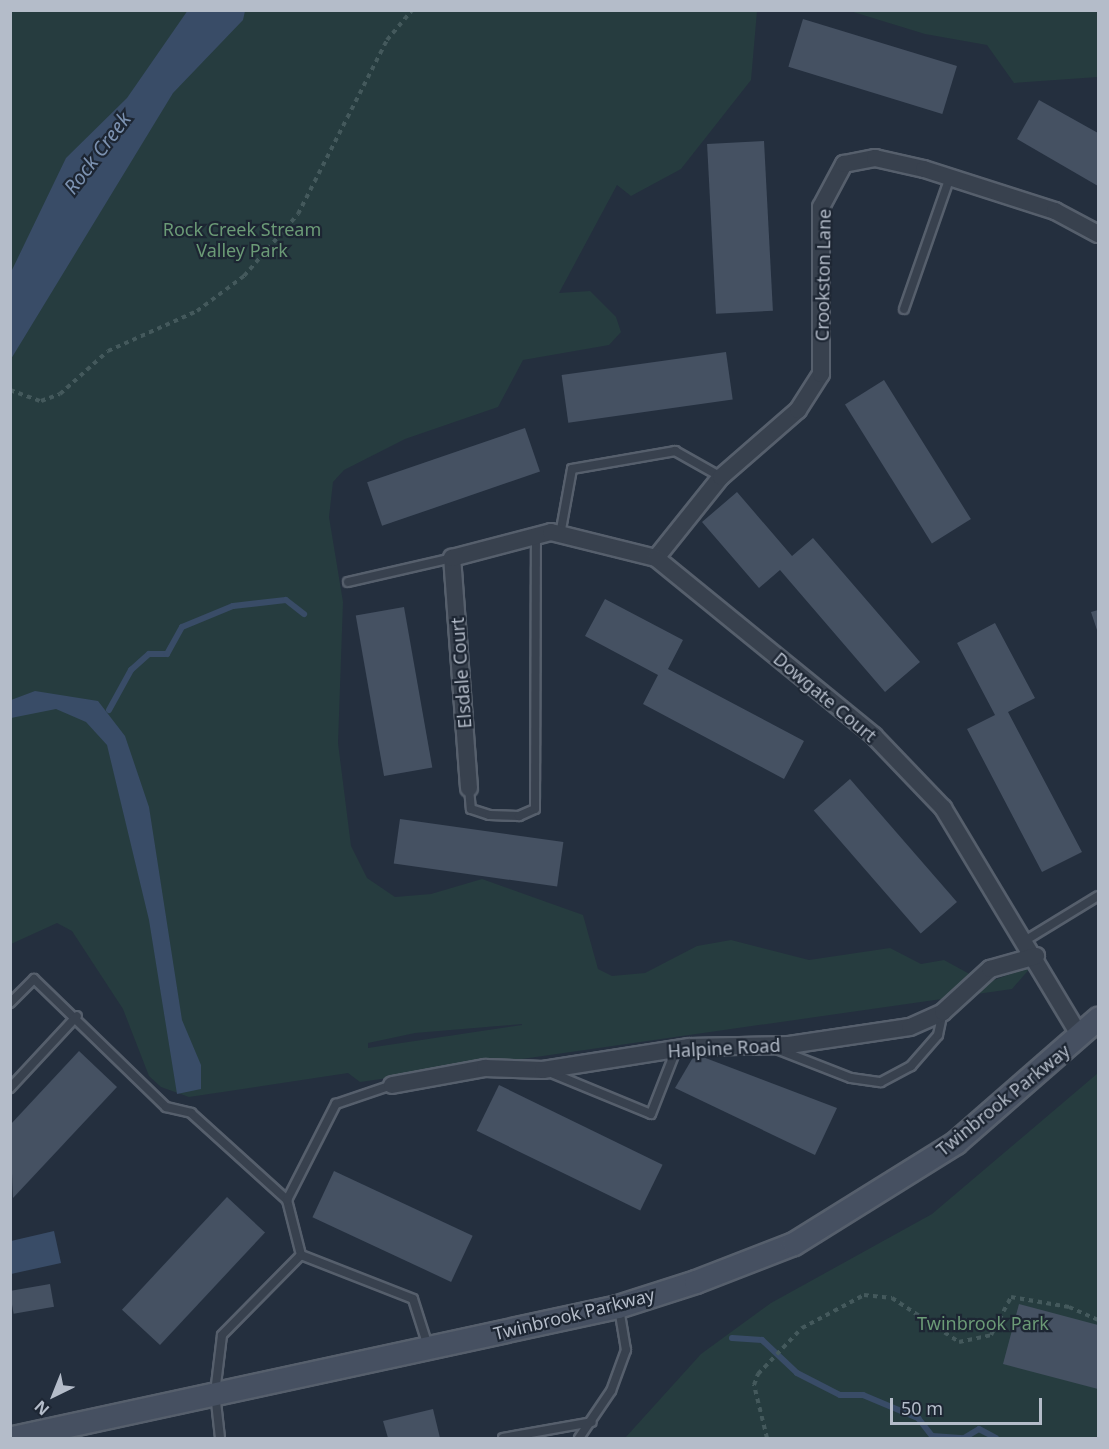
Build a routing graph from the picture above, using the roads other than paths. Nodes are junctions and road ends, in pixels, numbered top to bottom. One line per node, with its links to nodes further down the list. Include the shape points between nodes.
1 (950, 177): 2 (street, Crookston Lane, via 1055,211); 3 (lane); 4 (street, Crookston Lane, via 875,158 844,164 821,207 821,374 798,410)
2 (1098, 234)
3 (904, 309)
4 (722, 477): 5 (lane, via 675,451 572,469); 8 (street, Crookston Lane)
5 (560, 535): 6 (street, Dowgate Court); 8 (street, Dowgate Court)
6 (536, 536): 7 (street, Dowgate Court); 10 (lane, via 535,809 504,818 480,812 471,809)
7 (453, 558): 9 (lane); 10 (street, Elsdale Court)
8 (656, 558): 12 (street, Dowgate Court, via 889,752 942,807)
9 (348, 582)
10 (470, 788)
11 (1098, 897): 12 (lane)
12 (1026, 940): 13 (street, Dowgate Court)
13 (1036, 956): 15 (street, Halpine Road, via 990,969); 18 (street, Dowgate Court)
14 (10, 1003): 16 (lane, via 34,979)
15 (943, 1012): 19 (street, Halpine Road, via 910,1027); 19 (lane, via 938,1035 911,1066 881,1082 851,1078)
16 (77, 1016): 23 (lane); 24 (lane, via 133,1079 166,1107 191,1113)
17 (1098, 1019): 18 (main road, Twinbrook Parkway)
18 (1080, 1036): 26 (main road, Twinbrook Parkway, via 956,1143 794,1244)
19 (768, 1046): 20 (street, Halpine Road)
20 (676, 1049): 21 (street, Halpine Road); 21 (lane, via 651,1114)
21 (543, 1070): 22 (street, Halpine Road, via 485,1068)
22 (392, 1085): 24 (lane, via 336,1104)
23 (10, 1088)
24 (287, 1200): 25 (lane)
25 (301, 1255): 27 (lane, via 413,1299); 28 (lane, via 222,1335)
26 (618, 1307): 27 (main road, Twinbrook Parkway); 29 (lane, via 626,1350)
27 (428, 1346): 28 (main road, Twinbrook Parkway)
28 (215, 1393): 30 (main road, Twinbrook Parkway); 31 (lane)
29 (592, 1422): 32 (lane); 33 (lane)
30 (13, 1438)
31 (220, 1438)
32 (503, 1438)
33 (579, 1438)

